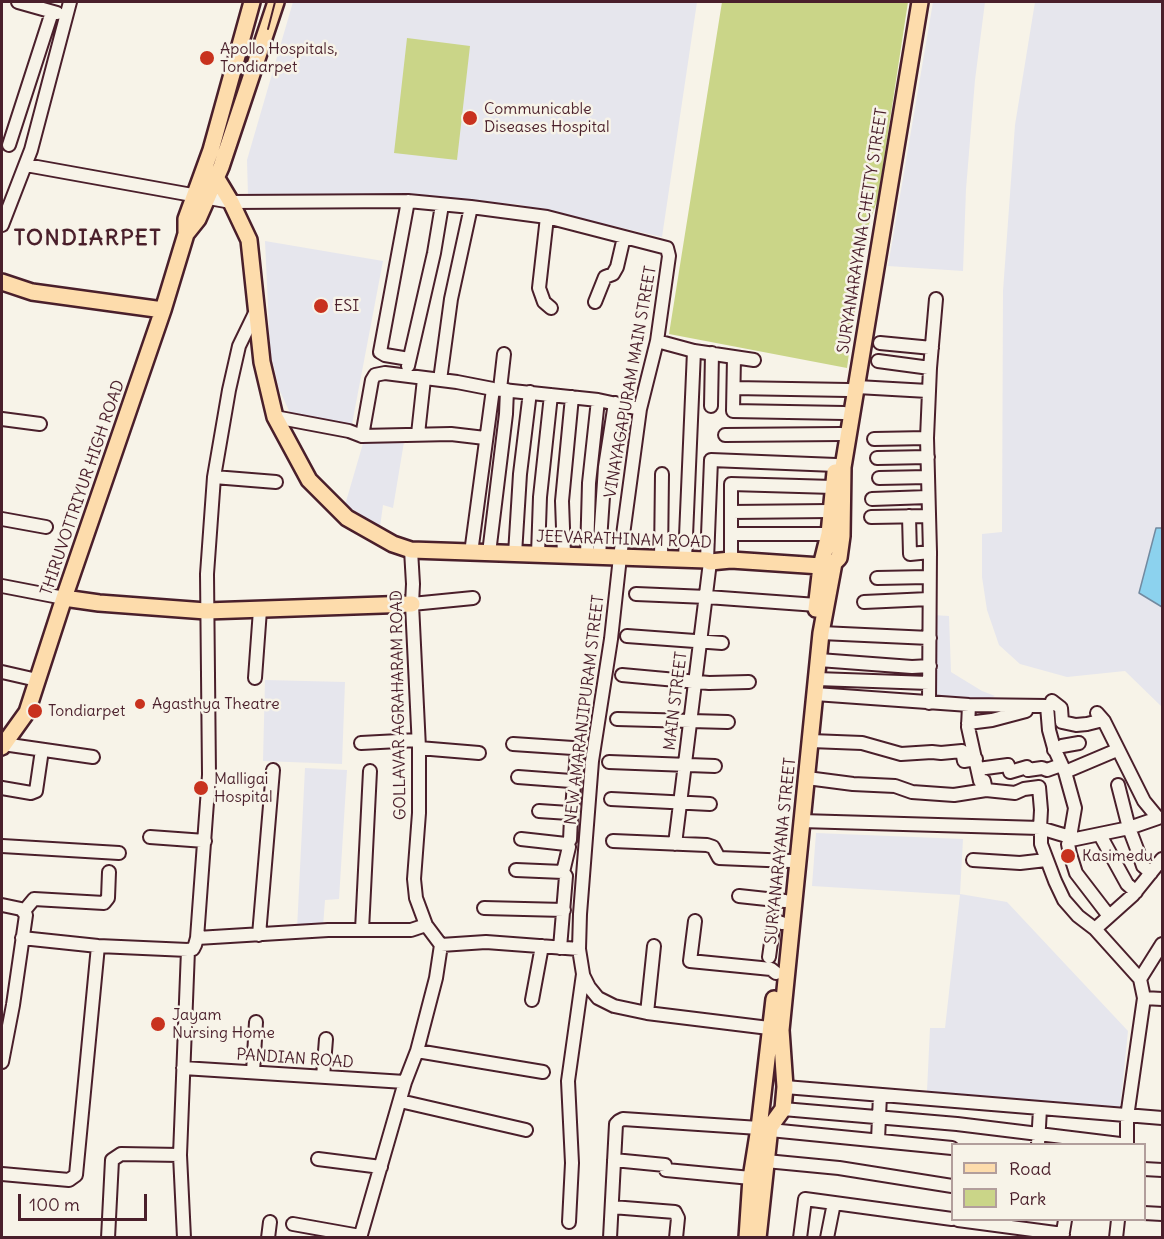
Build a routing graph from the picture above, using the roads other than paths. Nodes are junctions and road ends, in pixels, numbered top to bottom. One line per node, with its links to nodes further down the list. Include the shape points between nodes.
1 (18, 2): 7 (street)
2 (70, 2): 8 (street)
3 (252, 2): 13 (main road, THIRUVOTTRIYUR HIGH ROAD)
4 (276, 2): 12 (main road, THIRUVOTTRIYUR HIGH ROAD)
5 (912, 2): 43 (main road, SURYANARAYANA CHETTY STREET)
6 (920, 2): 43 (main road, SURYANARAYANA CHETTY STREET)
7 (52, 12): 8 (street); 9 (street)
8 (67, 15): 10 (street)
9 (5, 145): 10 (street)
10 (32, 150): 11 (street)
11 (26, 165): 13 (street); 19 (street)
12 (216, 177): 13 (main road, THIRUVOTTRIYUR HIGH ROAD); 15 (main road, JEEVARATHINAM ROAD)
13 (200, 198): 15 (street); 25 (main road, THIRUVOTTRIYUR HIGH ROAD, via 186,219 186,234)
14 (408, 201): 15 (street); 16 (street); 34 (street, via 380,352)
15 (231, 202): 26 (main road, JEEVARATHINAM ROAD, via 249,240)
16 (442, 205): 17 (street); 34 (street)
17 (471, 207): 18 (street); 40 (street, via 451,299)
18 (547, 217): 20 (street); 24 (street, via 539,288)
19 (2, 225)
20 (624, 237): 23 (street, via 617,267 605,277); 27 (street, VINAYAGAPURAM MAIN STREET, via 667,248)
21 (2, 282): 25 (main road, via 32,292)
22 (936, 299): 29 (street)
23 (595, 302)
24 (551, 308)
25 (164, 310): 102 (main road, THIRUVOTTRIYUR HIGH ROAD)
26 (255, 313): 53 (main road, JEEVARATHINAM ROAD); 67 (street, via 239,346)
27 (657, 341): 30 (street); 51 (street, VINAYAGAPURAM MAIN STREET)
28 (880, 344): 29 (street)
29 (932, 348): 37 (street)
30 (694, 351): 31 (street); 93 (street)
31 (712, 353): 33 (street); 50 (street)
32 (504, 354): 42 (street)
33 (734, 357): 35 (street); 41 (street)
34 (410, 360): 38 (street)
35 (754, 360)
36 (878, 361): 37 (street)
37 (930, 368): 44 (street)
38 (407, 376): 39 (street); 59 (street, via 375,375)
39 (424, 379): 40 (street); 56 (street)
40 (440, 380): 42 (street)
41 (734, 388): 43 (street); 52 (street, via 734,411)
42 (500, 389): 45 (street); 60 (street); 86 (street, via 506,414)
43 (852, 389): 44 (street); 52 (main road, SURYANARAYANA CHETTY STREET); 65 (main road, SURYANARAYANA CHETTY STREET)
44 (928, 391): 61 (street)
45 (530, 392): 46 (street); 87 (street)
46 (551, 394): 47 (street); 88 (street)
47 (572, 397): 48 (street); 89 (street, via 562,501)
48 (598, 400): 49 (street); 90 (street, via 589,483)
49 (615, 403): 51 (street); 90 (street)
50 (711, 406)
51 (640, 409): 91 (street, VINAYAGAPURAM MAIN STREET)
52 (844, 413): 57 (main road, SURYANARAYANA CHETTY STREET)
53 (275, 417): 59 (street); 83 (main road, JEEVARATHINAM ROAD, via 309,480 327,500 347,518)
54 (2, 419): 55 (street)
55 (40, 424)
56 (418, 434): 59 (street); 60 (street)
57 (841, 434): 58 (street); 65 (main road, SURYANARAYANA CHETTY STREET)
58 (725, 435)
59 (362, 436)
60 (485, 438): 85 (street)
61 (927, 438): 62 (street); 63 (street)
62 (874, 439)
63 (928, 457): 64 (street); 68 (street)
64 (877, 458)
65 (839, 466): 71 (main road, SURYANARAYANA STREET); 95 (street, MAIN STREET, via 711,460); 96 (main road, SURYANARAYANA STREET, via 842,536 839,558)
66 (662, 474): 92 (street)
67 (214, 477): 70 (street); 109 (street)
68 (928, 477): 69 (street); 72 (street)
69 (879, 478)
70 (276, 482)
71 (833, 487): 74 (main road, SURYANARAYANA STREET); 75 (street, via 731,484)
72 (928, 497): 73 (street); 77 (street)
73 (872, 499)
74 (830, 511): 75 (street); 82 (main road, SURYANARAYANA STREET)
75 (731, 512): 81 (street)
76 (909, 516): 77 (street); 78 (street); 84 (street, via 910,554)
77 (929, 516): 84 (street)
78 (871, 517)
79 (2, 519): 80 (street)
80 (46, 527)
81 (731, 534): 82 (street); 94 (street)
82 (829, 534): 96 (main road, SURYANARAYANA STREET)
83 (411, 550): 85 (main road, JEEVARATHINAM ROAD); 106 (street, GOLLAVAR AGRAHARAM ROAD)
84 (930, 552): 97 (street)
85 (471, 553): 86 (main road, JEEVARATHINAM ROAD)
86 (489, 553): 87 (main road, JEEVARATHINAM ROAD)
87 (515, 554): 88 (main road, JEEVARATHINAM ROAD)
88 (538, 554): 89 (main road, JEEVARATHINAM ROAD)
89 (564, 555): 90 (main road, JEEVARATHINAM ROAD)
90 (593, 556): 91 (main road, JEEVARATHINAM ROAD)
91 (620, 557): 92 (main road, JEEVARATHINAM ROAD); 206 (street, NEW AMARANJIPURAM STREET, via 592,761)
92 (661, 559): 93 (main road, JEEVARATHINAM ROAD)
93 (685, 560): 95 (main road, JEEVARATHINAM ROAD)
94 (730, 560): 95 (main road, JEEVARATHINAM ROAD); 96 (main road, JEEVARATHINAM ROAD)
95 (709, 561): 101 (street, MAIN STREET)
96 (827, 565): 107 (main road, SURYANARAYANA STREET); 110 (main road, SURYANARAYANA STREET)
97 (928, 577): 98 (street); 104 (street)
98 (877, 578)
99 (2, 586): 102 (street)
100 (636, 594): 101 (street)
101 (707, 597): 107 (street); 113 (street, MAIN STREET)
102 (64, 598): 109 (main road); 121 (main road, THIRUVOTTRIYUR HIGH ROAD)
103 (473, 598): 106 (street)
104 (929, 599): 105 (street); 112 (street)
105 (864, 602)
106 (412, 604): 108 (main road); 137 (street, GOLLAVAR AGRAHARAM ROAD)
107 (817, 605): 179 (main road, SURYANARAYANA STREET)
108 (260, 610): 109 (main road); 119 (street)
109 (206, 611): 170 (street, via 209,775)
110 (821, 633): 112 (street); 115 (main road, SURYANARAYANA STREET)
111 (627, 636): 113 (street)
112 (930, 638): 116 (street)
113 (700, 641): 114 (street); 122 (street, MAIN STREET)
114 (722, 643)
115 (819, 660): 116 (street); 120 (main road, SURYANARAYANA STREET)
116 (930, 666): 124 (street)
117 (2, 672): 121 (street)
118 (622, 675): 122 (street)
119 (255, 678)
120 (817, 679): 124 (street); 125 (main road, SURYANARAYANA STREET)
121 (37, 680): 139 (main road, THIRUVOTTRIYUR HIGH ROAD, via 27,712)
122 (696, 680): 123 (street); 131 (street, MAIN STREET)
123 (748, 682)
124 (929, 683): 127 (street)
125 (815, 694): 127 (street); 134 (main road, SURYANARAYANA STREET)
126 (1052, 702): 142 (street, via 1061,708 1062,722 1087,724 1100,716)
127 (929, 703): 128 (street)
128 (969, 705): 129 (street); 133 (street)
129 (1035, 706): 133 (street); 141 (street, via 1047,706)
130 (617, 719): 131 (street)
131 (691, 722): 132 (street); 147 (street, MAIN STREET)
132 (728, 722)
133 (969, 723): 146 (street)
134 (811, 741): 146 (street, via 862,743 901,754 962,750 964,761); 153 (main road, SURYANARAYANA STREET)
135 (362, 743): 137 (street)
136 (1079, 743): 141 (street)
137 (419, 744): 143 (street); 194 (street, GOLLAVAR AGRAHARAM ROAD, via 414,879)
138 (513, 744): 154 (street, via 575,749)
139 (2, 745): 140 (street)
140 (42, 750): 144 (street); 156 (street, via 36,791)
141 (1054, 750): 149 (street)
142 (1117, 750): 149 (street); 165 (street, via 1144,801 1158,818)
143 (479, 753)
144 (93, 757)
145 (609, 762): 147 (street)
146 (977, 764): 149 (street, via 1008,765 1010,772 1027,767); 157 (street)
147 (685, 765): 148 (street); 159 (street, MAIN STREET)
148 (715, 765)
149 (1063, 769): 169 (street, via 1075,808)
150 (273, 770): 197 (street)
151 (370, 771): 196 (street)
152 (518, 777): 154 (street)
153 (807, 778): 157 (street, via 954,795); 163 (main road, SURYANARAYANA STREET)
154 (572, 781): 162 (street)
155 (1118, 785): 165 (street)
156 (2, 788)
157 (986, 790): 164 (street, via 1016,793 1039,787)
158 (611, 799): 159 (street)
159 (681, 803): 160 (street); 173 (street, MAIN STREET)
160 (710, 804)
161 (539, 811): 162 (street)
162 (569, 813): 172 (street, via 570,840)
163 (801, 821): 164 (street); 218 (main road, SURYANARAYANA STREET)
164 (1040, 828): 169 (street); 178 (street)
165 (1129, 828): 166 (street); 183 (street, via 1143,866)
166 (1100, 835): 169 (street); 184 (street, via 1127,884)
167 (150, 837): 170 (street)
168 (521, 838): 172 (street)
169 (1070, 839): 191 (street, via 1070,854 1077,873)
170 (205, 841): 199 (street)
171 (613, 841): 173 (street)
172 (566, 844): 182 (street, via 569,847)
173 (675, 844): 179 (street, via 710,846 719,858)
174 (2, 846): 175 (street)
175 (119, 853)
176 (1162, 859): 183 (street)
177 (973, 860): 178 (street)
178 (1046, 860): 195 (street, via 1065,900)
179 (790, 861): 186 (main road, SURYANARAYANA STREET)
180 (516, 870): 182 (street)
181 (109, 872): 190 (street, via 108,898 104,903 34,899)
182 (563, 872): 189 (street)
183 (1151, 873): 184 (street)
184 (1136, 892): 191 (street)
185 (739, 896): 186 (street)
186 (785, 901): 193 (main road, SURYANARAYANA STREET)
187 (2, 904): 190 (street)
188 (484, 908): 189 (street)
189 (564, 910): 205 (street)
190 (24, 911): 198 (street)
191 (1109, 916): 195 (street)
192 (695, 921): 209 (street, via 690,961 752,966)
193 (782, 923): 208 (street, via 774,921); 209 (main road, SURYANARAYANA STREET)
194 (426, 925): 196 (street, via 411,930); 201 (street, GOLLAVAR AGRAHARAM ROAD)
195 (1095, 929): 211 (street)
196 (362, 930): 197 (street)
197 (259, 935): 199 (street)
198 (22, 938): 202 (street); 215 (street)
199 (197, 938): 207 (street)
200 (1162, 944): 211 (street)
201 (441, 945): 203 (street, via 486,942); 220 (street)
202 (98, 946): 207 (street); 251 (street, via 76,1175 69,1180)
203 (542, 946): 205 (street); 214 (street)
204 (654, 946): 216 (street)
205 (561, 948): 206 (street)
206 (579, 949): 210 (street, NEW AMARANJIPURAM STREET)
207 (188, 950): 222 (street)
208 (769, 957)
209 (776, 973): 218 (main road, SURYANARAYANA STREET)
210 (583, 974): 216 (street, via 598,998); 263 (street, via 568,1081 572,1163)
211 (1140, 979): 212 (street)
212 (1144, 998): 213 (street); 233 (street)
213 (1162, 999)
214 (531, 1000)
215 (7, 1004): 221 (street)
216 (647, 1013): 218 (street)
217 (256, 1022): 223 (street)
218 (776, 1029): 227 (main road, SURYANARAYANA STREET); 237 (main road, SURYANARAYANA STREET)
219 (326, 1038): 225 (street)
220 (417, 1051): 224 (street); 226 (street)
221 (2, 1062)
222 (183, 1068): 223 (street, PANDIAN ROAD); 244 (street)
223 (253, 1072): 225 (street, PANDIAN ROAD)
224 (543, 1072)
225 (323, 1077): 226 (street, PANDIAN ROAD)
226 (405, 1082): 229 (street)
227 (785, 1087): 228 (street); 231 (main road, SURYANARAYANA STREET)
228 (880, 1095): 230 (street); 234 (street)
229 (400, 1101): 238 (street); 248 (street)
230 (961, 1102): 232 (street); 236 (street)
231 (783, 1109): 234 (street); 237 (main road, SURYANARAYANA STREET)
232 (1040, 1109): 233 (street); 239 (street)
233 (1127, 1117): 235 (street); 242 (street)
234 (879, 1118): 236 (street); 240 (street)
235 (1162, 1119)
236 (960, 1125): 239 (street)
237 (764, 1129): 240 (street); 246 (street, via 623,1119 616,1124); 247 (main road, SURYANARAYANA STREET); 252 (main road, SURYANARAYANA STREET)
238 (526, 1130)
239 (1038, 1139): 241 (street)
240 (878, 1140): 243 (street)
241 (1104, 1143)
242 (1127, 1143)
243 (951, 1148)
244 (180, 1155): 268 (street, via 121,1154 112,1160); 269 (street)
245 (318, 1159): 248 (street)
246 (614, 1160): 252 (street, via 664,1165 666,1170); 255 (street)
247 (766, 1161): 253 (street, via 839,1167); 274 (main road, SURYANARAYANA STREET)
248 (381, 1167): 267 (street)
249 (1146, 1169): 250 (street)
250 (1162, 1170)
251 (2, 1174)
252 (751, 1178): 273 (main road, SURYANARAYANA STREET)
253 (951, 1186)
254 (834, 1203): 258 (street); 275 (street, via 805,1199); 276 (street)
255 (612, 1207): 271 (street); 272 (street, via 675,1212)
256 (1146, 1213): 257 (street)
257 (1162, 1214)
258 (951, 1219)
259 (963, 1221): 265 (street)
260 (1065, 1221): 266 (street)
261 (1118, 1221): 277 (street)
262 (270, 1222): 270 (street)
263 (569, 1222)
264 (293, 1224): 267 (street)
265 (1017, 1233): 266 (street)
266 (1062, 1236)
267 (360, 1237)
268 (108, 1238)
269 (184, 1238)
270 (268, 1238)
271 (610, 1238)
272 (676, 1238)
273 (747, 1238)
274 (758, 1238)
275 (800, 1238)
276 (827, 1238)
277 (1116, 1238)

